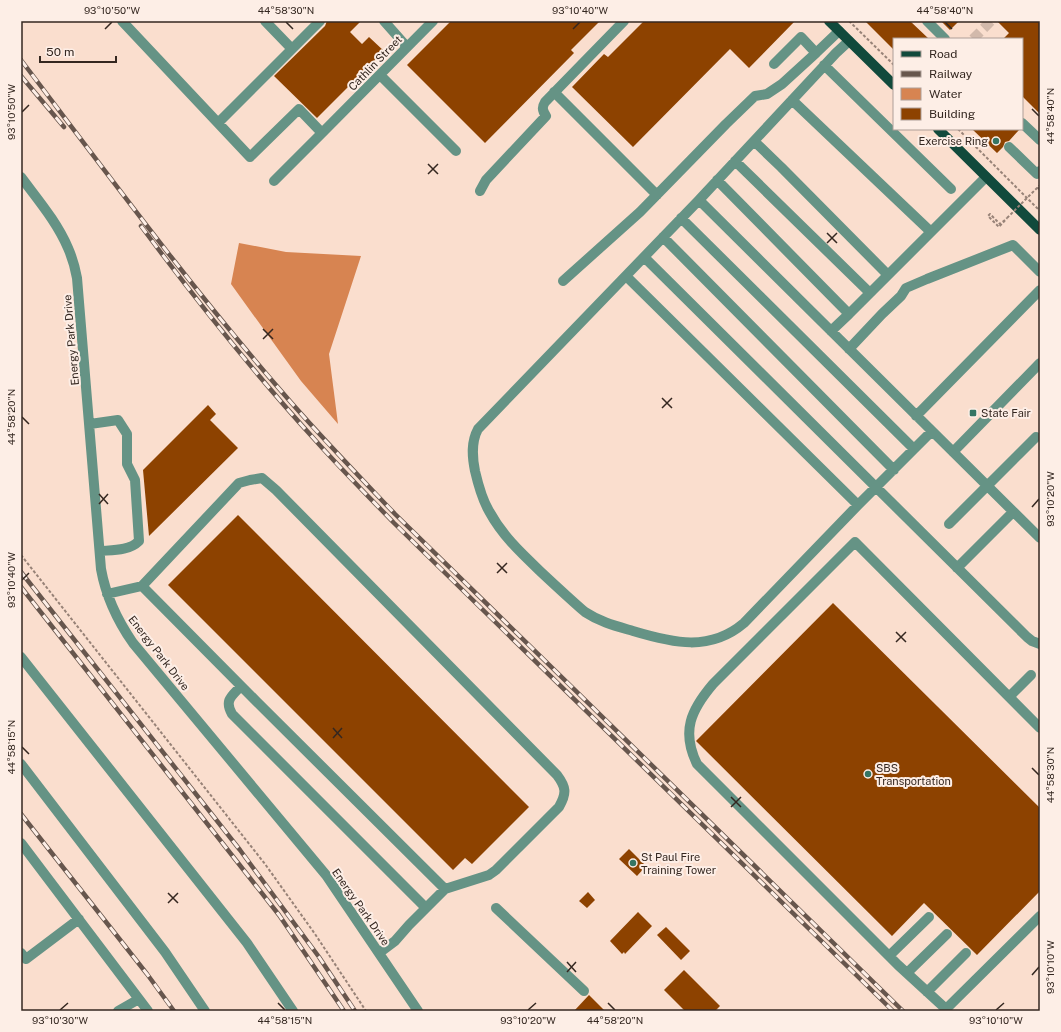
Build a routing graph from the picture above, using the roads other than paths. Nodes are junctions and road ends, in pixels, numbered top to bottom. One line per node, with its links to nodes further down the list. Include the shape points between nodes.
1 (122, 21): 21 (street)
2 (265, 21): 13 (street)
3 (320, 21): 13 (street)
4 (384, 21): 12 (street)
5 (433, 21): 12 (street, Cathlin Street)
6 (624, 21): 19 (street)
7 (829, 21): 9 (main road)
8 (927, 21): 10 (street)
9 (839, 31): 11 (main road); 14 (street)
10 (944, 38)
11 (850, 41): 16 (street); 18 (main road)
12 (407, 47): 17 (street, Cathlin Street)
13 (292, 49): 21 (street)
14 (816, 53): 15 (street, via 800,37); 37 (street, via 782,84 767,94 755,96)
15 (774, 64)
16 (824, 65): 20 (street); 35 (street)
17 (380, 75): 24 (street, Cathlin Street); 28 (street)
18 (893, 84)
19 (554, 92): 36 (street, via 542,106 546,116 486,180); 37 (street)
20 (792, 100): 26 (street); 41 (street)
21 (218, 124): 24 (street, via 250,158 299,109)
22 (1023, 124): 25 (street)
23 (939, 130): 32 (main road)
24 (322, 133): 34 (street, Cathlin Street)
25 (1040, 140)
26 (754, 141): 29 (street); 45 (street)
27 (1009, 147): 30 (street, via 1037,174)
28 (456, 151)
29 (735, 161): 33 (street); 49 (street)
30 (1040, 171)
31 (21, 177): 55 (street, Energy Park Drive, via 55,224 68,246 73,261 79,293)
32 (986, 177): 40 (main road); 41 (street)
33 (717, 180): 38 (street); 50 (street)
34 (274, 181)
35 (952, 189)
36 (480, 191)
37 (657, 195): 47 (street)
38 (699, 200): 39 (street); 51 (street)
39 (681, 218): 42 (street); 58 (street)
40 (1040, 230)
41 (931, 232): 45 (street)
42 (663, 237): 43 (street); 60 (street)
43 (644, 257): 46 (street); 62 (street)
44 (1040, 272): 52 (street, via 1013,245 927,279 906,288)
45 (888, 275): 49 (street)
46 (626, 276): 63 (street); 63 (street, via 475,434 472,450 482,495 497,525 513,546 594,619 669,640 700,642 736,630)
47 (563, 281)
48 (1040, 290): 54 (street)
49 (870, 293): 50 (street)
50 (849, 314): 51 (street)
51 (831, 331): 52 (street)
52 (849, 349): 54 (street)
53 (1040, 363): 59 (street)
54 (916, 416): 56 (street)
55 (90, 424): 67 (street, Energy Park Drive); 67 (street, via 118,420 127,434 127,464 135,480 139,540 130,547)
56 (932, 431): 58 (street); 59 (street)
57 (1036, 437): 61 (street)
58 (914, 449): 60 (street)
59 (953, 452): 61 (street)
60 (894, 470): 62 (street)
61 (987, 486): 64 (street); 65 (street)
62 (876, 488): 63 (street); 68 (street)
63 (858, 504)
64 (1013, 512): 66 (street); 68 (street)
65 (949, 524)
66 (1040, 538)
67 (100, 551): 70 (street, Energy Park Drive)
68 (958, 568): 71 (street, via 1027,637)
69 (142, 586): 70 (street); 74 (street); 79 (street, via 239,483 262,478 282,496 564,785 564,799 559,807 496,870 489,875)
70 (107, 594): 87 (street, Energy Park Drive, via 118,619 133,643 326,875)
71 (1039, 643)
72 (21, 657): 97 (street, via 247,943)
73 (1031, 675): 75 (street)
74 (241, 686): 79 (street); 80 (street, via 228,702 228,709 232,714)
75 (1009, 697): 76 (street); 89 (street, via 855,542 713,684 695,709 689,728 689,740 697,764)
76 (1040, 728)
77 (21, 764): 96 (street, via 165,952)
78 (21, 843): 84 (street)
79 (445, 889): 80 (street)
80 (426, 908): 87 (street, via 395,941)
81 (496, 908): 91 (street)
82 (1040, 916): 92 (street, via 946,1010)
83 (929, 917): 89 (street)
84 (79, 919): 86 (street, via 26,959); 93 (street)
85 (947, 934): 90 (street)
86 (21, 953)
87 (379, 953): 98 (street, Energy Park Drive)
88 (966, 953): 92 (street)
89 (890, 956): 90 (street)
90 (908, 973): 92 (street)
91 (584, 991)
92 (927, 992)
93 (139, 999): 94 (street); 95 (street)
94 (118, 1011)
95 (148, 1011)
96 (205, 1011)
97 (293, 1011)
98 (418, 1011)

